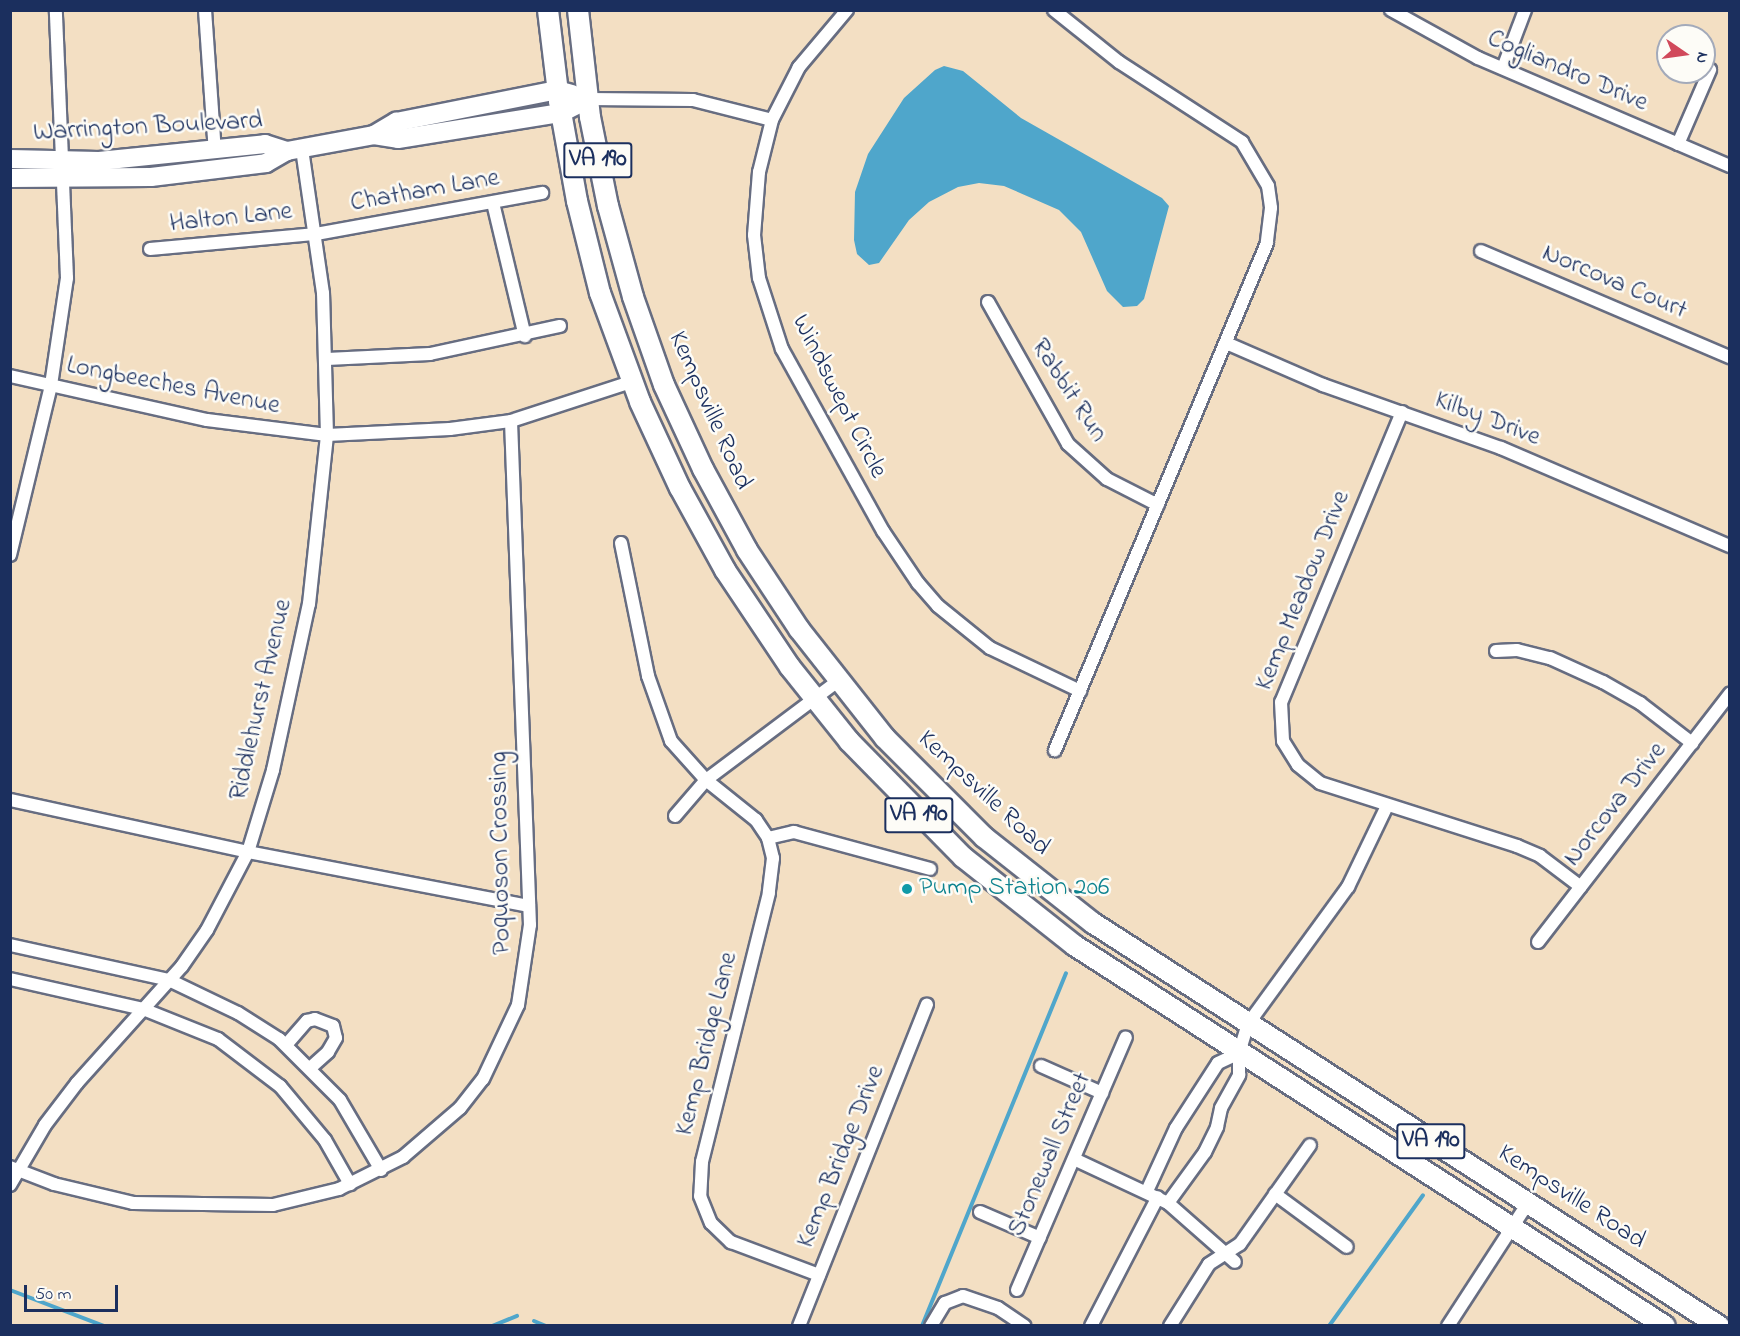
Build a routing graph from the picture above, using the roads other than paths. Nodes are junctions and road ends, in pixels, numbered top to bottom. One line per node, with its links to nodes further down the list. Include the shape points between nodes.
1 (56, 10): 21 (street)
2 (205, 10): 18 (street)
3 (548, 10): 11 (main road, VA 190)
4 (578, 10): 12 (main road, Kempsville Road / VA 190)
5 (847, 10): 14 (street, Windswept Circle, via 799,68)
6 (1054, 10): 31 (street, via 1119,62 1242,142 1257,162 1268,186 1271,208 1267,243)
7 (1391, 10): 9 (street, Cogliandro Drive, via 1441,40)
8 (1525, 10): 9 (street)
9 (1503, 68): 16 (street, Cogliandro Drive)
10 (1704, 84): 16 (street)
11 (557, 90): 12 (street, Warrington Boulevard); 13 (main road, VA 190); 15 (street, Warrington Boulevard, via 396,122)
12 (588, 99): 13 (street, Warrington Boulevard); 14 (street, via 693,100); 45 (main road, Kempsville Road / VA 190, via 619,252 647,342 679,420 747,550)
13 (561, 113): 15 (street, Warrington Boulevard, via 398,139); 35 (main road, VA 190, via 591,259)
14 (772, 120): 46 (street, Windswept Circle, via 759,172 754,235 759,278 787,359 882,531 938,606 990,648)
15 (374, 135): 17 (street, Warrington Boulevard)
16 (1678, 144): 20 (street, Cogliandro Drive)
17 (294, 150): 18 (street, Warrington Boulevard, via 265,144); 21 (street, Warrington Boulevard, via 266,163 150,177); 25 (street, Riddlehurst Avenue)
18 (215, 152): 21 (street, Warrington Boulevard)
19 (10, 159): 21 (street, Warrington Boulevard)
20 (1730, 166)
21 (63, 169): 22 (street, Warrington Boulevard); 36 (street, via 67,279)
22 (10, 178)
23 (542, 193): 24 (street, Chatham Lane)
24 (493, 203): 25 (street, Chatham Lane); 30 (street)
25 (316, 234): 26 (street, Halton Lane); 33 (street, Riddlehurst Avenue)
26 (150, 249)
27 (1480, 251): 32 (street, Norcova Court)
28 (988, 302): 40 (street, Rabbit Run, via 1068,444 1107,479)
29 (560, 326): 30 (street)
30 (525, 336): 33 (street, via 419,355)
31 (1226, 343): 37 (street, Kilby Drive, via 1323,385); 40 (street)
32 (1730, 357)
33 (327, 359): 39 (street, Riddlehurst Avenue)
34 (10, 376): 36 (street, Longbeeches Avenue)
35 (632, 382): 38 (street, Longbeeches Avenue); 48 (main road, VA 190, via 702,530 751,610)
36 (51, 385): 39 (street, Longbeeches Avenue, via 207,420); 43 (street)
37 (1402, 412): 42 (street, Kilby Drive, via 1501,448); 53 (street, Kemp Meadow Drive, via 1279,713 1283,741 1305,773 1320,783)
38 (511, 421): 39 (street, Longbeeches Avenue, via 450,429); 59 (street, Poquoson Crossing)
39 (327, 435): 56 (street, Riddlehurst Avenue, via 309,604 273,770)
40 (1158, 505): 46 (street)
41 (621, 543): 51 (street, via 648,676 671,741)
42 (1730, 546)
43 (10, 555)
44 (1496, 651): 49 (street, via 1517,650 1550,658 1604,682 1640,703)
45 (838, 681): 48 (street); 66 (main road, Kempsville Road / VA 190, via 917,773 1019,867 1093,923)
46 (1080, 691): 50 (street)
47 (1730, 694): 49 (street, Norcova Drive)
48 (814, 698): 51 (street); 69 (main road, VA 190, via 895,791 981,872 1093,959)
49 (1692, 743): 58 (street, Norcova Drive)
50 (1055, 750)
51 (706, 780): 54 (street); 55 (street, via 737,802)
52 (10, 800): 56 (street)
53 (1386, 806): 58 (street, Kemp Meadow Drive, via 1517,846 1540,856); 66 (street, via 1348,887)
54 (675, 816)
55 (768, 838): 57 (street, via 794,832); 88 (street, Kemp Bridge Lane, via 773,875 702,1162 700,1196 711,1223 731,1242)
56 (248, 852): 59 (street); 63 (street, Riddlehurst Avenue, via 207,930)
57 (930, 869)
58 (1581, 886): 60 (street, Norcova Drive)
59 (529, 906): 76 (street, Poquoson Crossing, via 527,965 518,1005 483,1079 433,1134)
60 (1538, 942)
61 (10, 945): 63 (street)
62 (10, 979): 65 (street)
63 (169, 980): 65 (street, Riddlehurst Avenue); 68 (street, via 238,1013)
64 (927, 1005): 88 (street, Kemp Bridge Drive)
65 (144, 1009): 75 (street, Riddlehurst Avenue, via 77,1083); 77 (street, via 218,1039 280,1086 325,1140)
66 (1248, 1023): 69 (street); 81 (main road, Kempsville Road / VA 190)
67 (1126, 1037): 72 (street, Stonewall Street)
68 (286, 1045): 71 (street); 71 (street, via 307,1021 315,1018 333,1026 336,1038 328,1052)
69 (1239, 1053): 80 (street, via 1239,1075 1221,1108 1213,1135); 80 (street, via 1218,1063 1176,1128); 83 (main road, VA 190)
70 (1041, 1066): 72 (street)
71 (310, 1068): 76 (street, via 340,1100)
72 (1102, 1093): 74 (street, Stonewall Street)
73 (1310, 1145): 79 (street)
74 (1074, 1159): 80 (street); 84 (street, Stonewall Street)
75 (13, 1168): 77 (street, Poquoson Crossing, via 93,1196 133,1203 273,1205); 78 (street, Riddlehurst Avenue)
76 (381, 1170): 77 (street, Poquoson Crossing)
77 (350, 1184)
78 (10, 1185)
79 (1275, 1194): 85 (street); 86 (street, via 1240,1244)
80 (1158, 1197): 86 (street); 94 (street)
81 (1528, 1203): 83 (street); 97 (main road, Kempsville Road / VA 190)
82 (980, 1212): 84 (street)
83 (1512, 1227): 95 (street); 96 (main road, VA 190)
84 (1040, 1238): 89 (street, Stonewall Street)
85 (1347, 1247)
86 (1225, 1252): 87 (street); 90 (street, via 1209,1264)
87 (1235, 1262)
88 (819, 1275): 91 (street, Kemp Bridge Drive)
89 (1017, 1290)
90 (1174, 1324)
91 (799, 1326)
92 (931, 1326): 93 (street, via 945,1303 963,1296 990,1304)
93 (1025, 1326)
94 (1091, 1326)
95 (1448, 1326)
96 (1665, 1326)
97 (1719, 1326)

